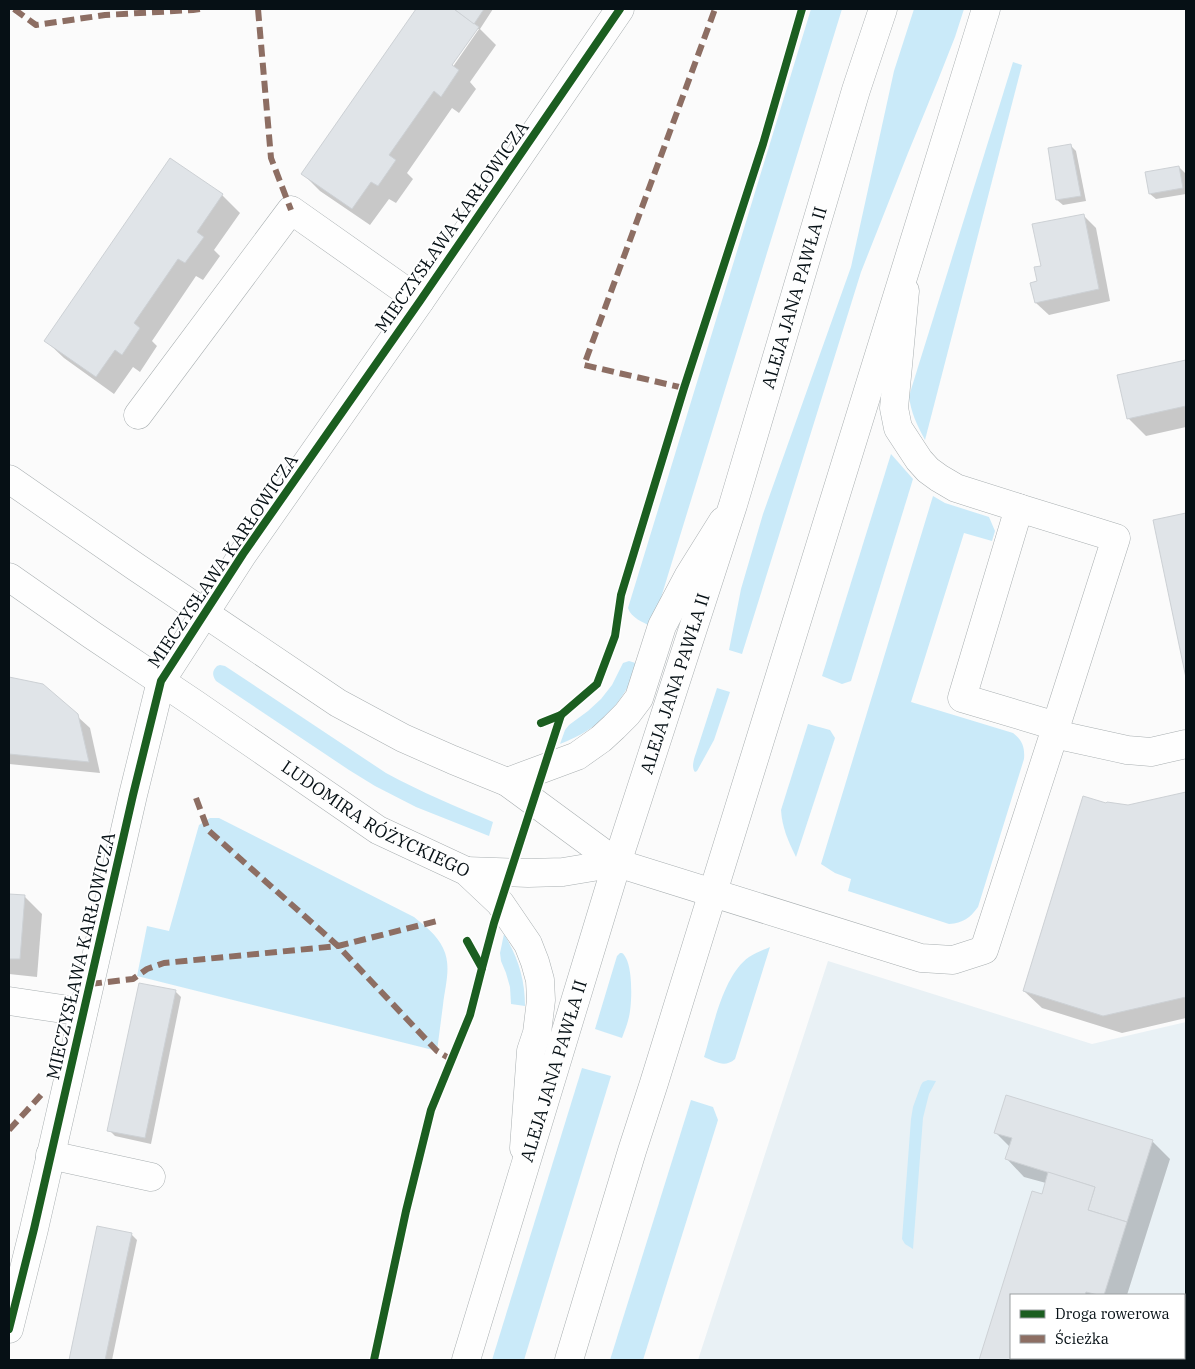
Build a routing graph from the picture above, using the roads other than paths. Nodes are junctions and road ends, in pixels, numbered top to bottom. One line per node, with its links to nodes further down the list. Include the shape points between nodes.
1 (620, 9): 5 (street, MIECZYSŁAWA KARŁOWICZA)
2 (883, 9): 8 (street, ALEJA JANA PAWŁA II)
3 (986, 9): 4 (street)
4 (908, 260): 9 (street, via 894,408 898,428 919,460 939,478 956,488); 18 (street)
5 (420, 301): 6 (street, via 291,210); 11 (street, MIECZYSŁAWA KARŁOWICZA)
6 (138, 415)
7 (9, 479): 11 (street)
8 (733, 505): 15 (street, via 662,626 639,698 627,714 577,756); 16 (street, ALEJA JANA PAWŁA II)
9 (1019, 508): 13 (street, via 962,698); 13 (street, via 1116,538)
10 (9, 576): 12 (street, LUDOMIRA RÓŻYCKIEGO)
11 (204, 613): 12 (street, MIECZYSŁAWA KARŁOWICZA); 15 (street, via 338,703 403,738)
12 (161, 681): 17 (street, LUDOMIRA RÓŻYCKIEGO, via 378,830); 20 (street, MIECZYSŁAWA KARŁOWICZA)
13 (1055, 730): 14 (street, via 1127,750 1151,752); 18 (street, via 984,950 953,960 921,958)
14 (1186, 744)
15 (507, 782): 16 (street)
16 (617, 863): 17 (street, via 562,872); 18 (street); 23 (street, ALEJA JANA PAWŁA II)
17 (466, 870): 23 (street, LUDOMIRA RÓŻYCKIEGO, via 500,903 516,925 528,944 540,980 541,1000 531,1051)
18 (713, 893): 26 (street)
19 (9, 1001): 20 (street)
20 (83, 1012): 21 (street, MIECZYSŁAWA KARŁOWICZA)
21 (50, 1155): 22 (street); 24 (street, MIECZYSŁAWA KARŁOWICZA)
22 (151, 1177)
23 (522, 1180): 25 (street, ALEJA JANA PAWŁA II)
24 (9, 1329)
25 (466, 1360)
26 (568, 1360)

